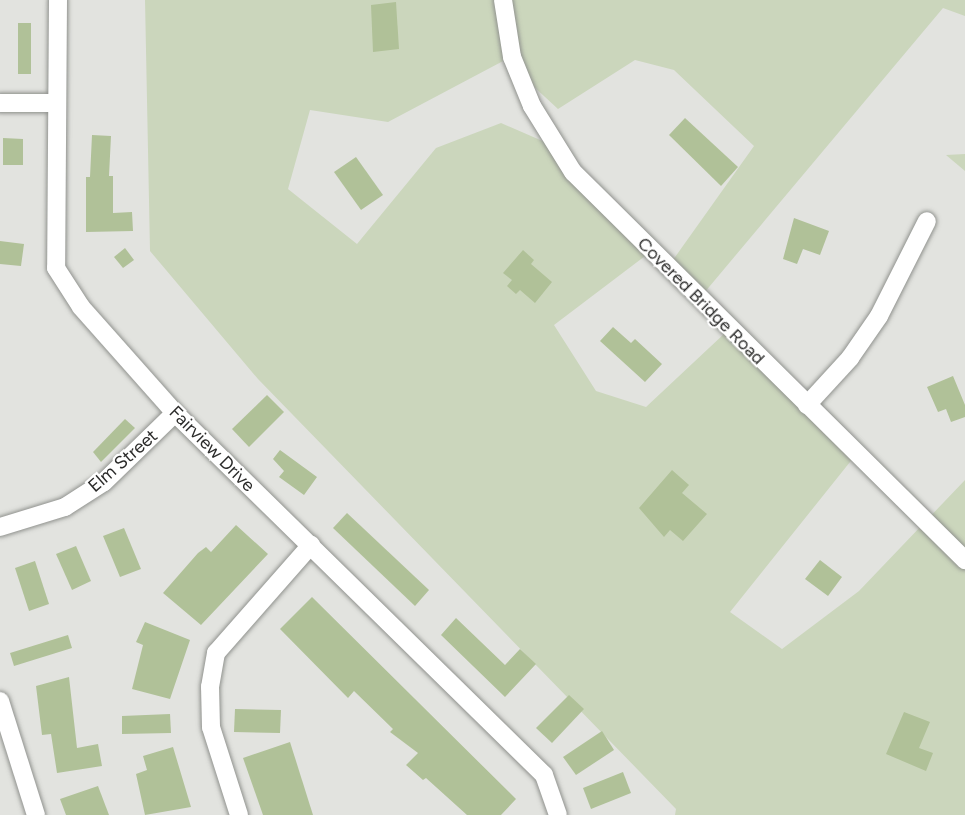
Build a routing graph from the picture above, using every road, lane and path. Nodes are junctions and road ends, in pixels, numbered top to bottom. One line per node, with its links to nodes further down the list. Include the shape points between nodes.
1 (58, 0): 4 (street, Fairview Drive)
2 (503, 0): 6 (street, Covered Bridge Road, via 512,57 532,106 573,172)
3 (0, 103): 4 (street)
4 (57, 103): 7 (street, Fairview Drive, via 56,268 81,307)
5 (927, 221): 6 (street, via 879,316)
6 (807, 405): 10 (street, Covered Bridge Road)
7 (175, 413): 8 (street, Elm Street, via 104,482 64,507); 9 (street, Fairview Drive)
8 (0, 527)
9 (311, 545): 13 (street, via 216,653 210,687 211,727); 14 (street, Fairview Drive, via 544,775)
10 (965, 560)
11 (0, 700): 12 (street)
12 (36, 815)
13 (239, 815)
14 (558, 815)

